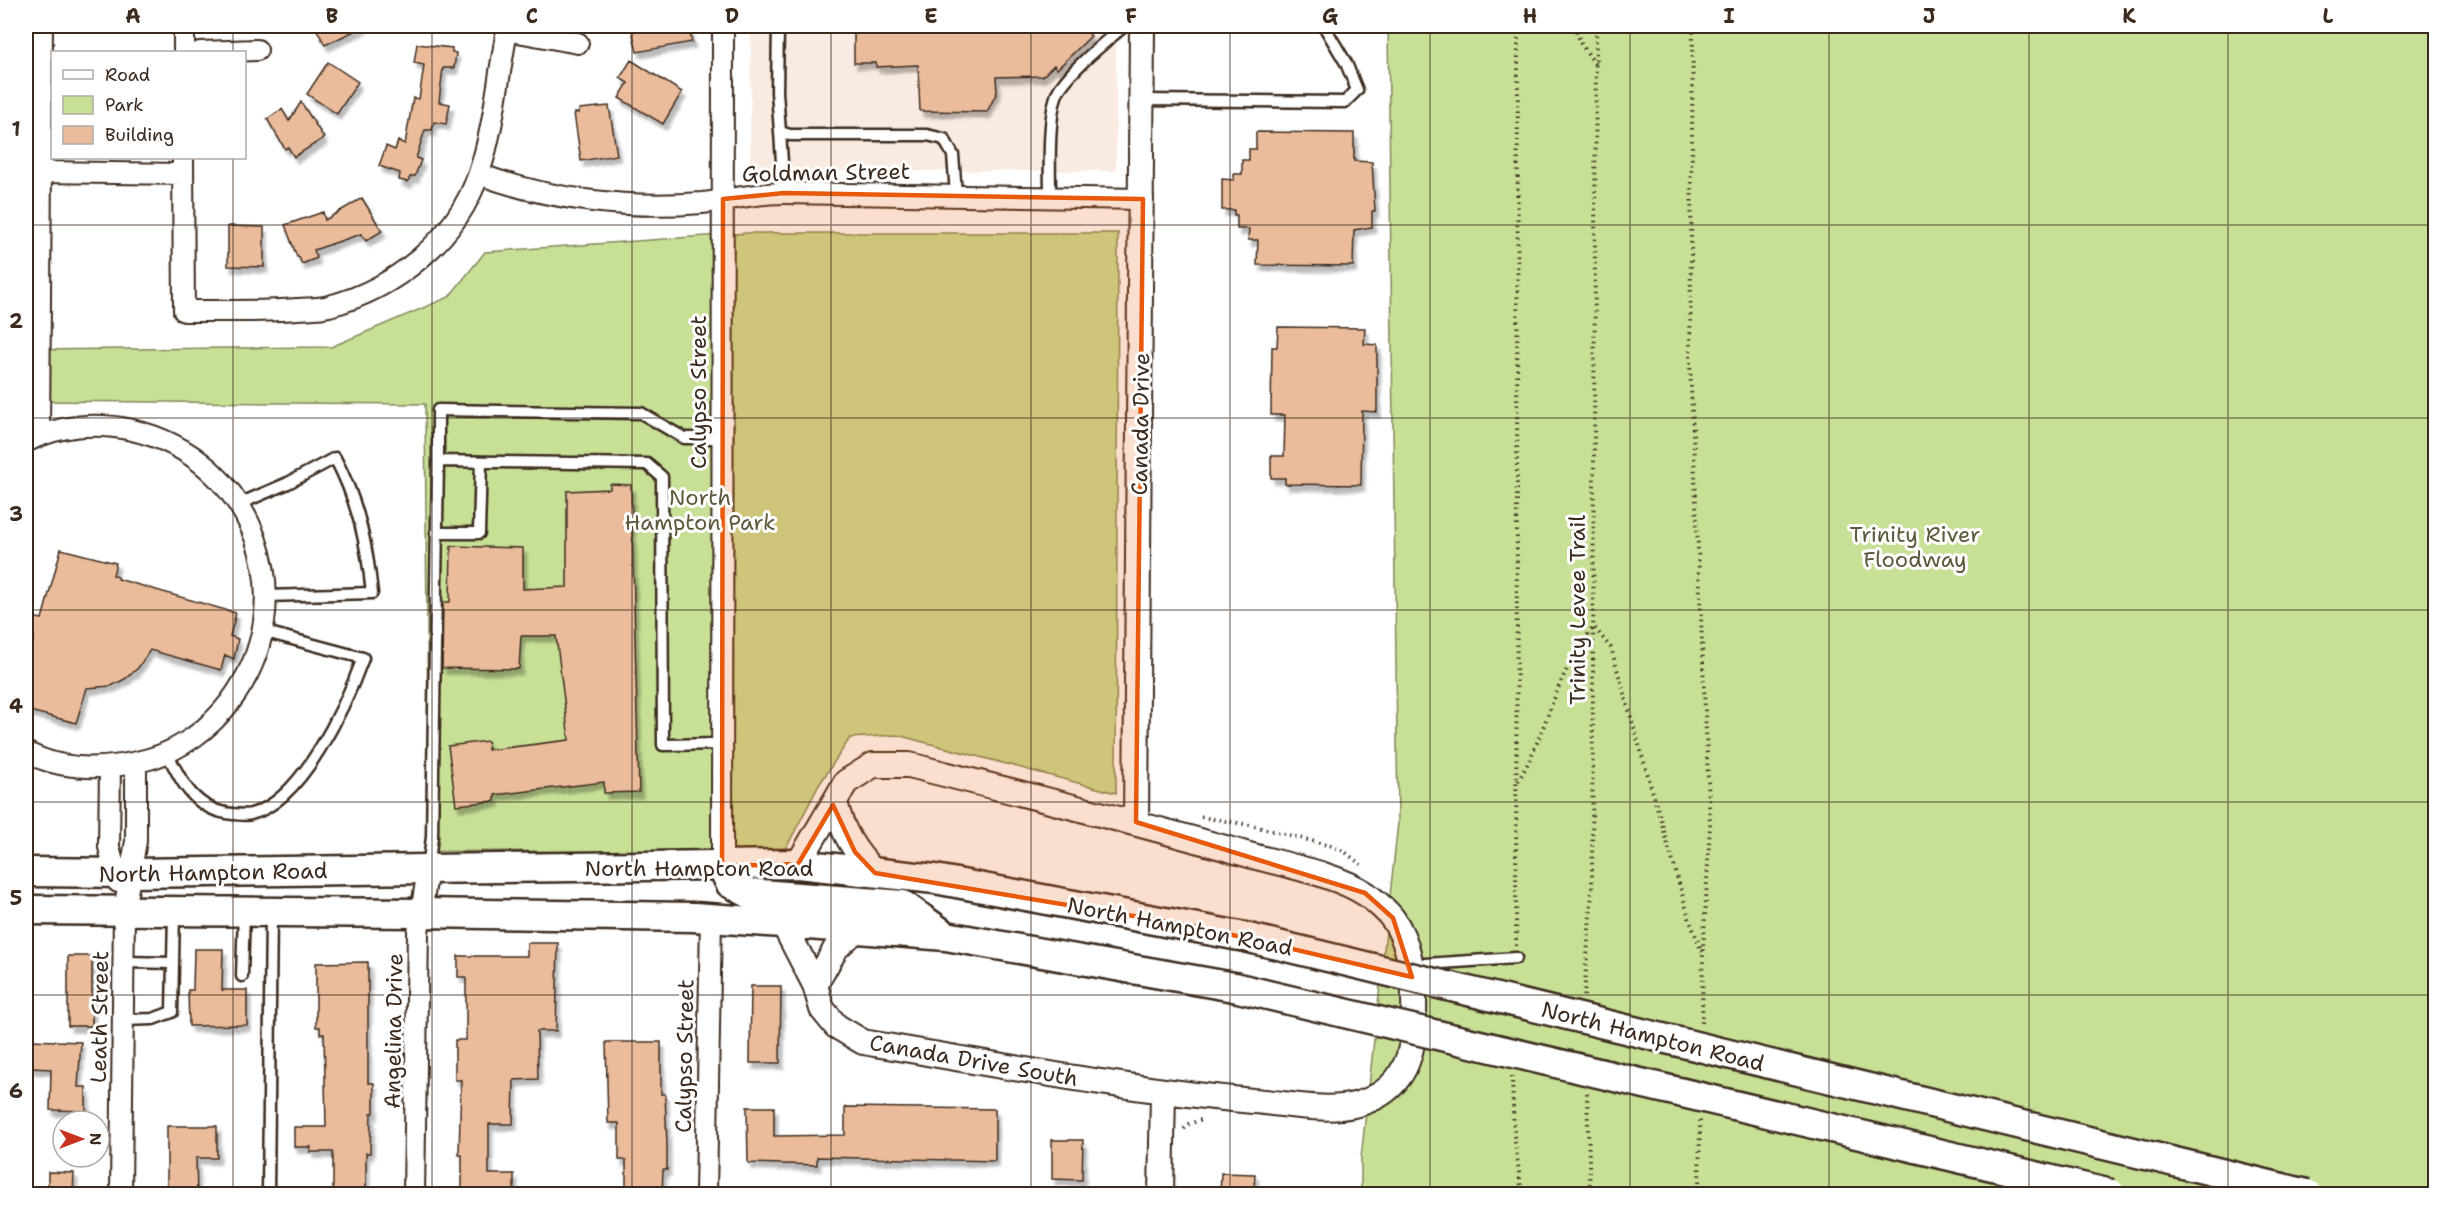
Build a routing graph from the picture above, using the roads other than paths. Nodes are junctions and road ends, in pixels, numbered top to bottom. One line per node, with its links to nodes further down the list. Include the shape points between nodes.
1 (42, 26): 16 (street)
2 (184, 26): 11 (street)
3 (723, 26): 21 (street, Calypso Street)
4 (778, 26): 14 (lane)
5 (1124, 26): 20 (lane, via 1090,55 1059,90 1053,111)
6 (1142, 26): 13 (street, Canada Drive)
7 (1324, 26): 13 (lane, via 1357,90 1345,102)
8 (507, 28): 9 (street); 17 (street)
9 (578, 44)
10 (257, 50): 12 (street)
11 (184, 51)
12 (228, 51)
13 (1142, 100): 22 (street, Canada Drive)
14 (780, 132): 18 (lane); 19 (lane, via 927,135 944,140 953,155)
15 (183, 166): 16 (street); 17 (street, via 184,311 328,307 388,283 427,254 455,219)
16 (42, 172): 23 (street)
17 (479, 174): 21 (street, Goldman Street, via 555,196 610,202 692,203)
18 (784, 192): 19 (street, Goldman Street); 21 (street, Goldman Street)
19 (956, 194): 20 (street, Goldman Street)
20 (1050, 195): 22 (street, Goldman Street)
21 (723, 199): 24 (street, Calypso Street)
22 (1143, 199): 37 (street, Canada Drive)
23 (32, 438): 27 (street, via 76,426 114,426 151,434 186,451 216,474)
24 (723, 438): 25 (lane, via 684,438 641,413 438,410); 31 (street, Calypso Street)
25 (438, 461): 26 (lane); 28 (lane)
26 (481, 462): 28 (lane, via 479,532); 31 (lane, via 647,464 662,477 663,745)
27 (240, 504): 29 (street, via 256,538 266,575); 29 (lane, via 335,458 357,508 372,593)
28 (436, 533): 40 (lane, via 432,837)
29 (266, 596): 30 (street)
30 (262, 631): 33 (street, via 258,651 242,686 219,716 190,740); 33 (lane, via 363,658 330,734 301,775 277,801 250,815 219,813 195,800 178,777)
31 (722, 744): 39 (street, Calypso Street)
32 (26, 752): 35 (street, via 77,768)
33 (167, 752): 34 (street)
34 (136, 763): 35 (street); 42 (street, Leath Street, via 136,841)
35 (110, 767): 42 (street, Leath Street, via 109,847)
36 (835, 802): 37 (street, via 846,782 873,765 909,765); 38 (street); 43 (street, via 845,837)
37 (1136, 822): 56 (street, Canada Drive South, via 1333,879 1365,893 1393,918)
38 (798, 864): 39 (main road, North Hampton Road); 43 (main road, North Hampton Road)
39 (722, 866): 40 (main road, North Hampton Road); 52 (main road, via 730,883 749,893 903,905)
40 (428, 869): 42 (main road, North Hampton Road); 48 (street, Angelina Drive)
41 (26, 872): 42 (main road, North Hampton Road)
42 (123, 873): 45 (street, Leath Street)
43 (875, 873): 67 (main road, North Hampton Road, bridge, via 935,879 1245,937)
44 (26, 910): 45 (main road, North Hampton Road)
45 (124, 911): 46 (main road, North Hampton Road); 54 (street, Leath Street)
46 (174, 911): 47 (main road, North Hampton Road); 55 (lane)
47 (258, 912): 48 (main road, North Hampton Road); 57 (lane); 62 (lane)
48 (421, 912): 49 (main road, North Hampton Road); 63 (street, Angelina Drive)
49 (711, 918): 50 (main road, North Hampton Road); 64 (street, Calypso Street)
50 (783, 922): 51 (main road, North Hampton Road); 58 (street, Canada Drive South)
51 (858, 927): 52 (main road, North Hampton Road); 58 (street, via 836,948)
52 (946, 936): 66 (main road, North Hampton Road, bridge, via 1234,987)
53 (1516, 958): 56 (lane)
54 (124, 962): 55 (lane); 59 (street, Leath Street)
55 (173, 963): 59 (lane, via 172,1012 153,1019)
56 (1411, 965): 60 (street, Canada Drive South, via 1415,1007 1412,1053 1402,1074 1386,1092 1357,1104 1325,1107)
57 (242, 976)
58 (815, 985): 60 (street, Canada Drive South, via 822,1009 836,1026 863,1042)
59 (123, 1020): 61 (street, Leath Street)
60 (1163, 1093): 65 (street)
61 (121, 1194)
62 (268, 1194)
63 (414, 1194)
64 (706, 1194)
65 (1161, 1194)
66 (2111, 1194)
67 (2307, 1194)

